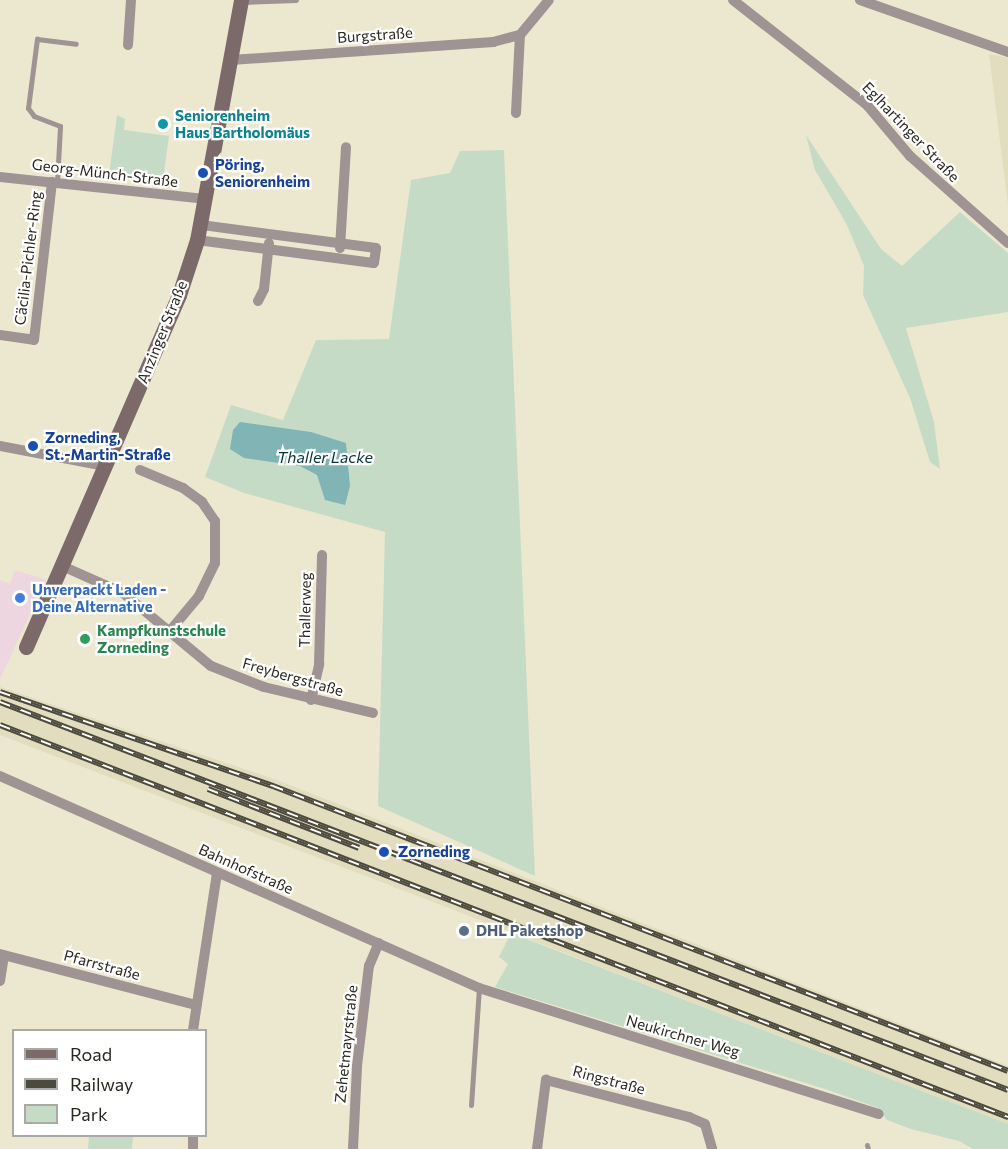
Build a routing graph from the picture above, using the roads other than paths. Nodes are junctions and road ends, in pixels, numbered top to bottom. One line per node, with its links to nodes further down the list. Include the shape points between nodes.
1 (131, 0): 9 (street)
2 (297, 0): 6 (lane)
3 (549, 0): 7 (street)
4 (733, 0): 20 (street, Eglhartinger Straße, via 867,105 910,156)
5 (860, 0): 10 (street)
6 (241, 1): 11 (street, Anzinger Straße)
7 (520, 35): 11 (street, Burgstraße, via 493,42); 12 (street)
8 (76, 44): 15 (lane, via 37,39 28,108 34,116 60,126)
9 (128, 45)
10 (1008, 52)
11 (231, 60): 16 (street, Anzinger Straße)
12 (516, 113)
13 (346, 147): 19 (street)
14 (0, 177): 15 (street, Georg-Münch-Straße)
15 (54, 182): 16 (street, Georg-Münch-Straße); 24 (street, Cäcilia-Pichler-Ring, via 35,288 34,340)
16 (207, 199): 17 (street, Anzinger Straße)
17 (199, 232): 18 (street); 21 (street); 26 (street, Anzinger Straße, via 178,295)
18 (270, 234): 19 (street); 21 (street)
19 (340, 243): 22 (street); 22 (street, via 376,248 374,263)
20 (1008, 243)
21 (268, 249): 22 (street); 23 (street, via 264,289)
22 (340, 258)
23 (258, 301)
24 (0, 335)
25 (0, 446): 26 (street)
26 (105, 466): 29 (street, Anzinger Straße)
27 (140, 470): 30 (street, via 183,488 202,502 214,521 215,563 199,596)
28 (322, 555): 32 (street, Thallerweg, via 319,663)
29 (60, 565): 30 (street, Freybergstraße, via 123,593); 31 (street, Anzinger Straße)
30 (169, 632): 32 (street, Freybergstraße, via 211,666)
31 (26, 646)
32 (311, 700): 33 (street, Freybergstraße)
33 (373, 713)
34 (0, 776): 35 (street, Bahnhofstraße)
35 (217, 873): 36 (street, Bahnhofstraße); 40 (street)
36 (378, 943): 39 (street, Bahnhofstraße); 44 (street, Zehetmayrstraße, via 369,966 357,1066)
37 (2, 955): 38 (street); 40 (street, Pfarrstraße)
38 (0, 981)
39 (479, 988): 42 (lane); 43 (street, Neukirchner Weg)
40 (196, 1005): 41 (street)
41 (193, 1029)
42 (471, 1106)
43 (879, 1114)
44 (353, 1149)
45 (537, 1149): 46 (street, Ringstraße, via 546,1080 689,1117 705,1124)
46 (712, 1149)

